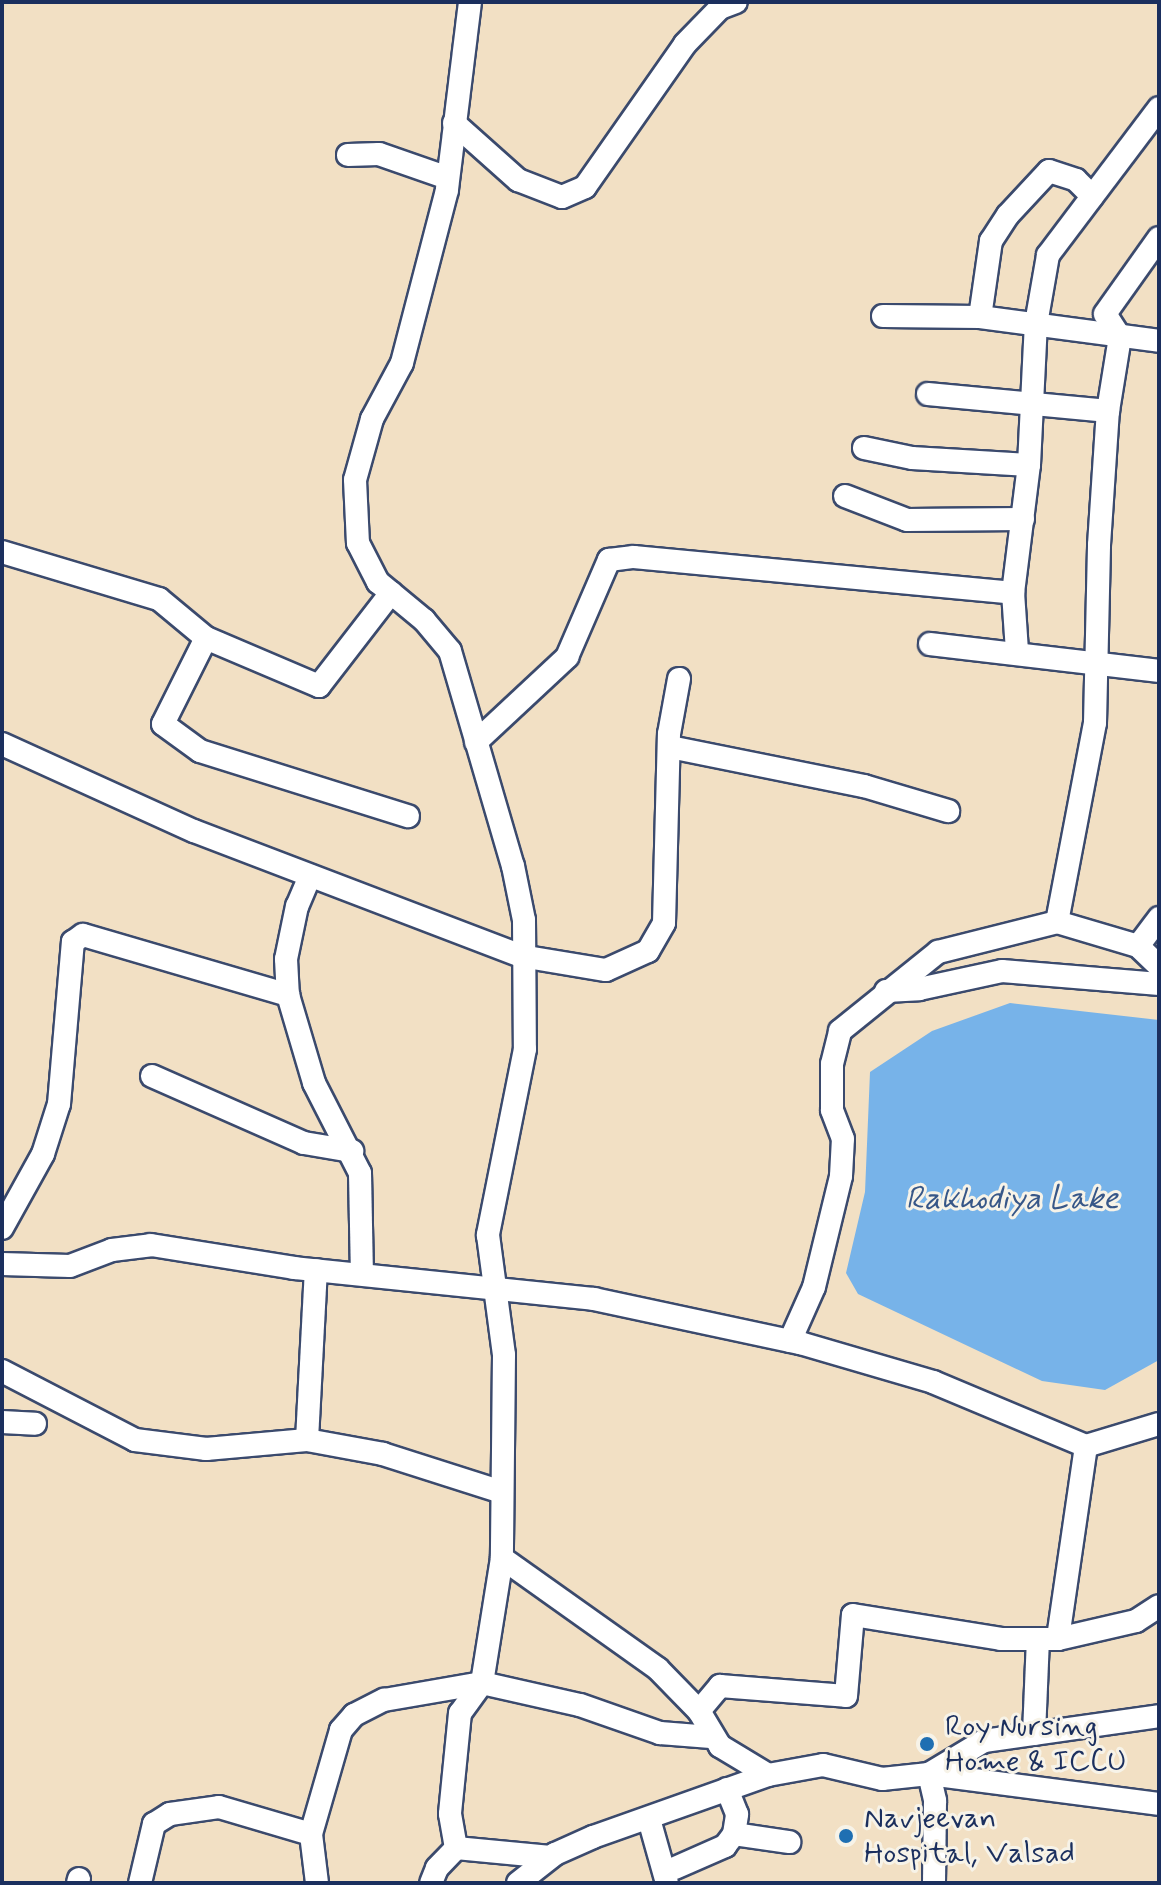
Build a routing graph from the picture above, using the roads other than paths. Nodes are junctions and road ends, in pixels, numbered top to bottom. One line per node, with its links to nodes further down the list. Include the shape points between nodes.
1 (470, 2): 4 (street)
2 (736, 2): 4 (street, via 720,8 685,44 585,187 562,197 518,180)
3 (1159, 108): 7 (street)
4 (454, 123): 6 (street)
5 (348, 155): 6 (street, via 379,154)
6 (448, 178): 22 (street, via 402,363 372,419 355,480 358,543 378,582)
7 (1092, 196): 10 (street, via 1076,180 1049,171 1008,215 991,241); 11 (street, via 1048,255)
8 (1159, 238): 12 (street, via 1105,314)
9 (883, 316): 10 (street)
10 (980, 317): 11 (street)
11 (1036, 324): 12 (street); 15 (street)
12 (1120, 337): 13 (street); 16 (street)
13 (1159, 341)
14 (928, 394): 15 (street)
15 (1031, 404): 16 (street); 18 (street)
16 (1108, 411): 27 (street, via 1099,545)
17 (864, 448): 18 (street, via 912,458)
18 (1029, 465): 20 (street)
19 (845, 496): 20 (street, via 907,520)
20 (1023, 519): 23 (street)
21 (2, 552): 24 (street, via 159,599)
22 (391, 593): 24 (street, via 319,686); 30 (street, via 450,651)
23 (1013, 593): 26 (street); 30 (street, via 634,557 609,560 567,657)
24 (206, 638): 34 (street, via 163,724 200,751)
25 (930, 644): 26 (street, via 1010,655)
26 (1017, 651): 27 (street)
27 (1099, 664): 28 (street); 37 (street, via 1095,723)
28 (1159, 671)
29 (679, 679): 32 (street)
30 (476, 742): 39 (street, via 513,866 524,920)
31 (2, 744): 35 (street, via 194,831)
32 (670, 747): 33 (street, via 864,786); 39 (street, via 664,923 648,951 606,970)
33 (948, 811)
34 (408, 816)
35 (310, 876): 39 (street); 43 (street, via 297,906 286,959)
36 (1159, 918): 38 (street)
37 (1057, 922): 38 (street); 42 (street, via 938,952)
38 (1138, 946): 40 (street)
39 (521, 956): 50 (street, via 528,1001 525,1049 488,1235)
40 (1159, 966)
41 (1159, 984): 42 (street, via 1002,971)
42 (886, 991): 51 (street, via 840,1031 832,1064 832,1110 843,1139 841,1176 814,1287)
43 (288, 995): 45 (street, via 314,1083); 46 (street, via 83,935 73,942 59,1104 43,1154)
44 (152, 1076): 45 (street, via 304,1143)
45 (352, 1151): 49 (street, via 360,1173)
46 (2, 1228)
47 (2, 1264): 48 (street, via 70,1266 112,1250 151,1245)
48 (316, 1270): 49 (street); 56 (street)
49 (362, 1274): 50 (street)
50 (499, 1292): 51 (street, via 594,1299); 58 (street, via 504,1355)
51 (790, 1341): 57 (street, via 933,1382)
52 (2, 1371): 56 (street, via 135,1440 206,1449)
53 (2, 1422): 54 (street)
54 (35, 1424)
55 (1159, 1424): 57 (street)
56 (307, 1440): 58 (street, via 383,1454)
57 (1086, 1446): 61 (street)
58 (499, 1491): 59 (street)
59 (502, 1558): 62 (street); 63 (street, via 658,1669)
60 (1159, 1606): 61 (street, via 1136,1621)
61 (1048, 1639): 63 (street, via 1001,1639 853,1615 846,1696 720,1686); 65 (street)
62 (482, 1683): 66 (street, via 580,1705 660,1733); 72 (street, via 384,1700 354,1715 341,1730); 75 (street, via 460,1713 450,1814)
63 (699, 1711): 66 (street, via 711,1727)
64 (1159, 1716): 65 (street)
65 (1034, 1734): 67 (street, via 984,1741)
66 (711, 1737): 68 (street)
67 (929, 1774): 68 (street, via 882,1779 823,1765); 70 (street); 82 (street, via 935,1801)
68 (768, 1775): 69 (street)
69 (727, 1789): 71 (street); 73 (street, via 737,1814)
70 (1159, 1804)
71 (649, 1819): 76 (street); 77 (street)
72 (311, 1834): 78 (street, via 219,1807 170,1814 154,1824); 79 (street)
73 (734, 1834): 74 (street); 77 (street, via 725,1846)
74 (789, 1842)
75 (456, 1848): 76 (street); 80 (street)
76 (551, 1857): 81 (street)
77 (671, 1875)
78 (140, 1883)
79 (317, 1883)
80 (431, 1883)
81 (518, 1883)
82 (934, 1883)

